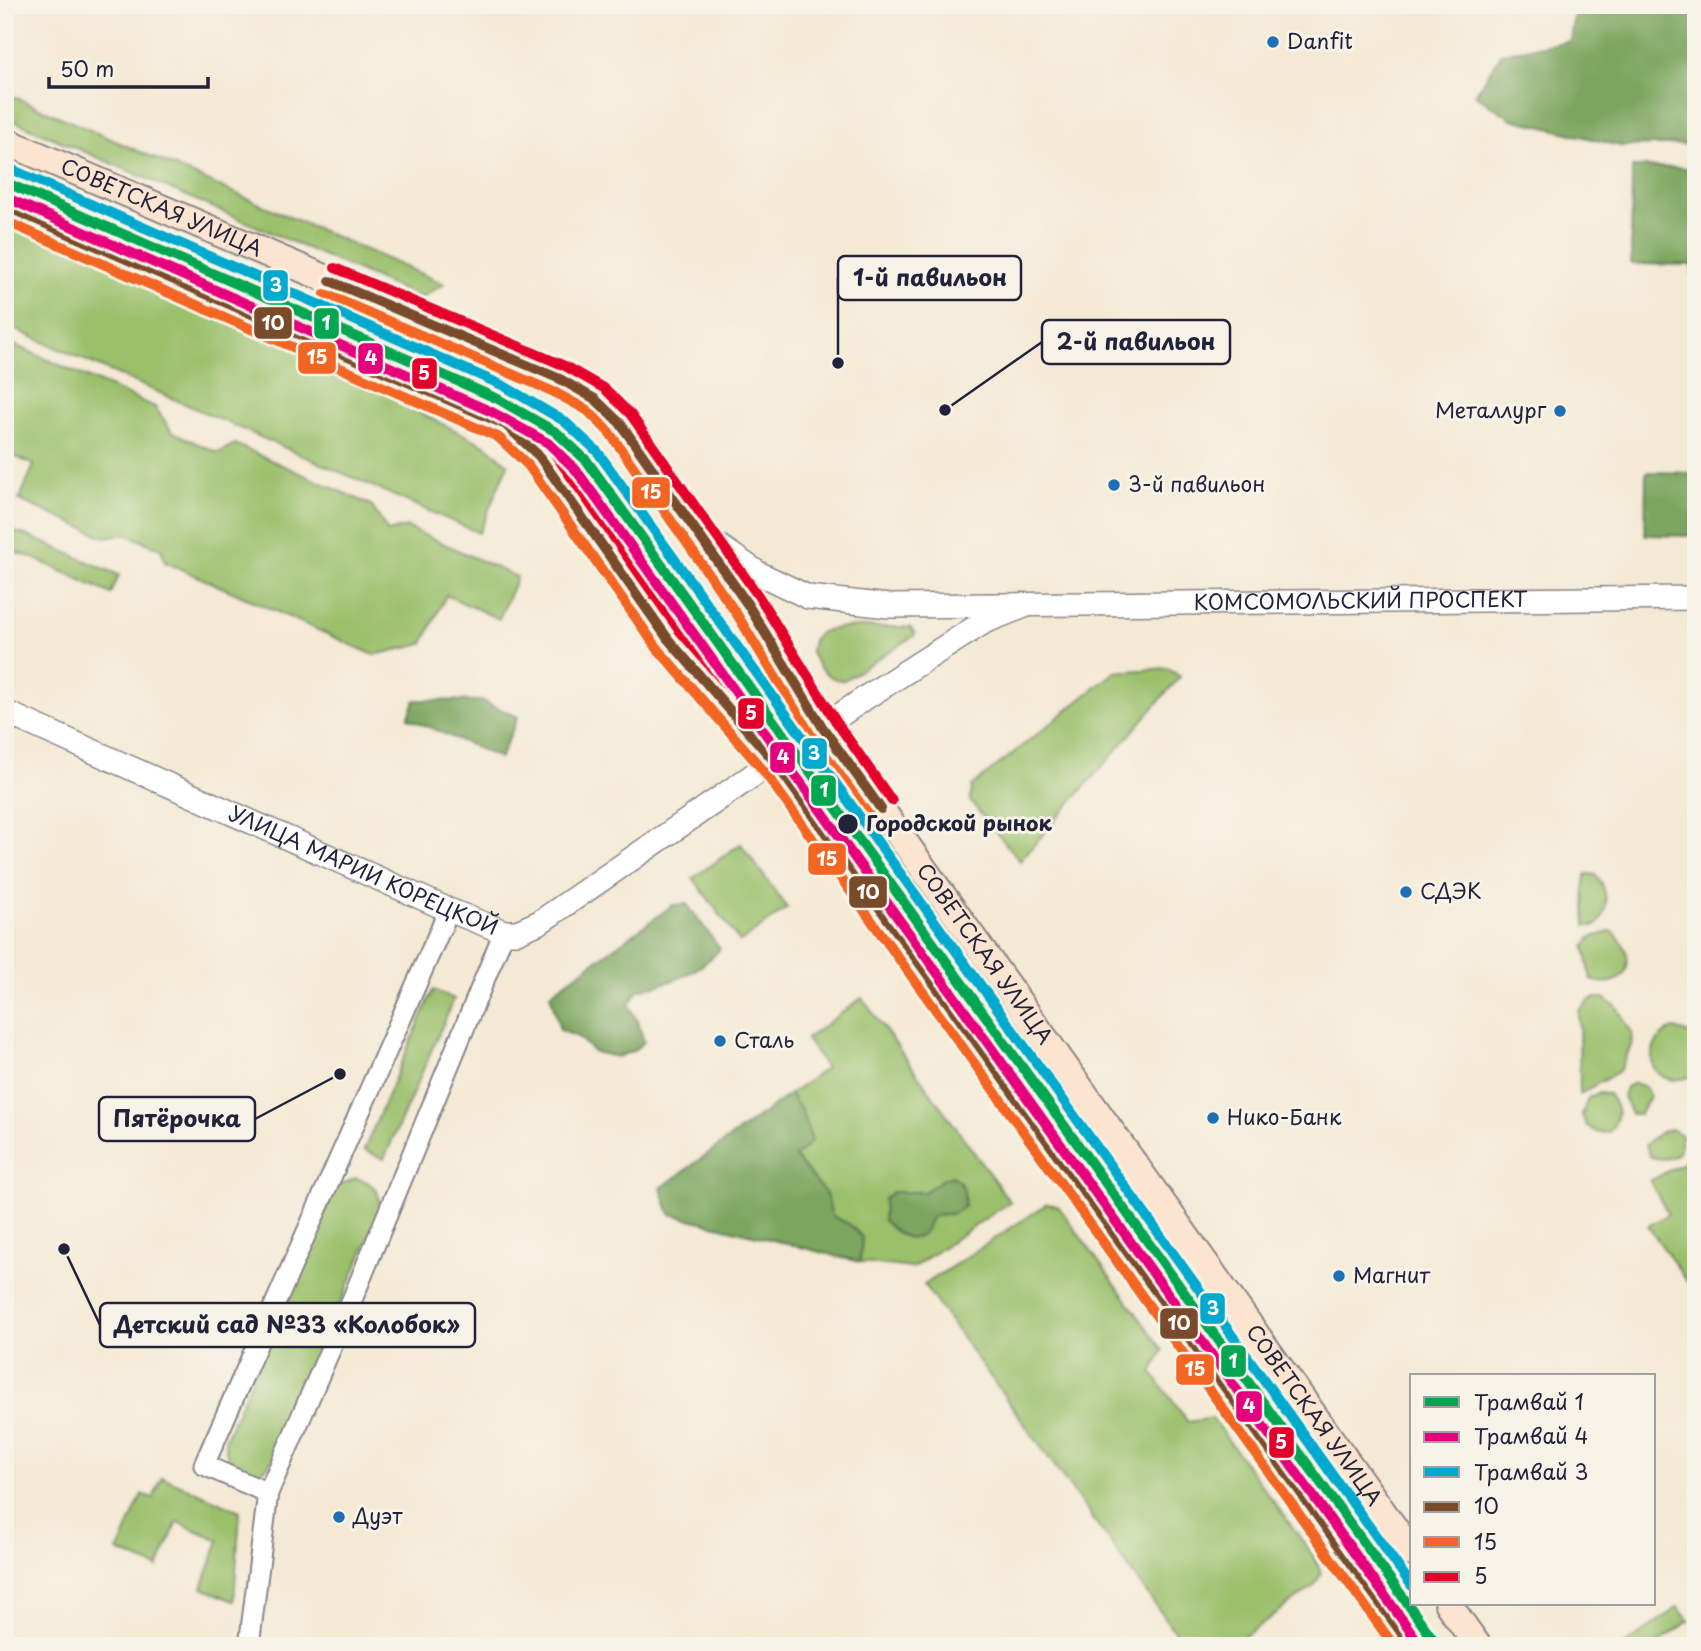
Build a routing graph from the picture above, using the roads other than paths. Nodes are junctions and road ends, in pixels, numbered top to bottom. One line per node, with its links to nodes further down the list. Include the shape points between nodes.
1 (5, 141): 3 (main road, СОВЕТСКАЯ УЛИЦА, via 560,379 595,399 620,423)
2 (5, 206): 8 (main road, via 506,425 539,456 668,639)
3 (695, 530): 5 (street, КОМСОМОЛЬСКИЙ ПРОСПЕКТ, via 758,573 808,597 889,606); 7 (main road, СОВЕТСКАЯ УЛИЦА, via 748,605)
4 (1696, 597): 5 (street, КОМСОМОЛЬСКИЙ ПРОСПЕКТ)
5 (1027, 605): 7 (street, КОМСОМОЛЬСКИЙ ПРОСПЕКТ, via 984,622)
6 (5, 712): 9 (street, УЛИЦА МАРИИ КОРЕЦКОЙ)
7 (823, 727): 8 (street, УЛИЦА МАРИИ КОРЕЦКОЙ); 12 (main road, СОВЕТСКАЯ УЛИЦА)
8 (774, 761): 10 (street, УЛИЦА МАРИИ КОРЕЦКОЙ, via 540,922); 15 (main road)
9 (449, 910): 10 (street, УЛИЦА МАРИИ КОРЕЦКОЙ); 11 (street, via 204,1465)
10 (504, 932): 11 (street)
11 (268, 1493): 14 (street)
12 (1410, 1550)
13 (1449, 1606): 16 (main road)
14 (249, 1646)
15 (1411, 1646)
16 (1478, 1646)

